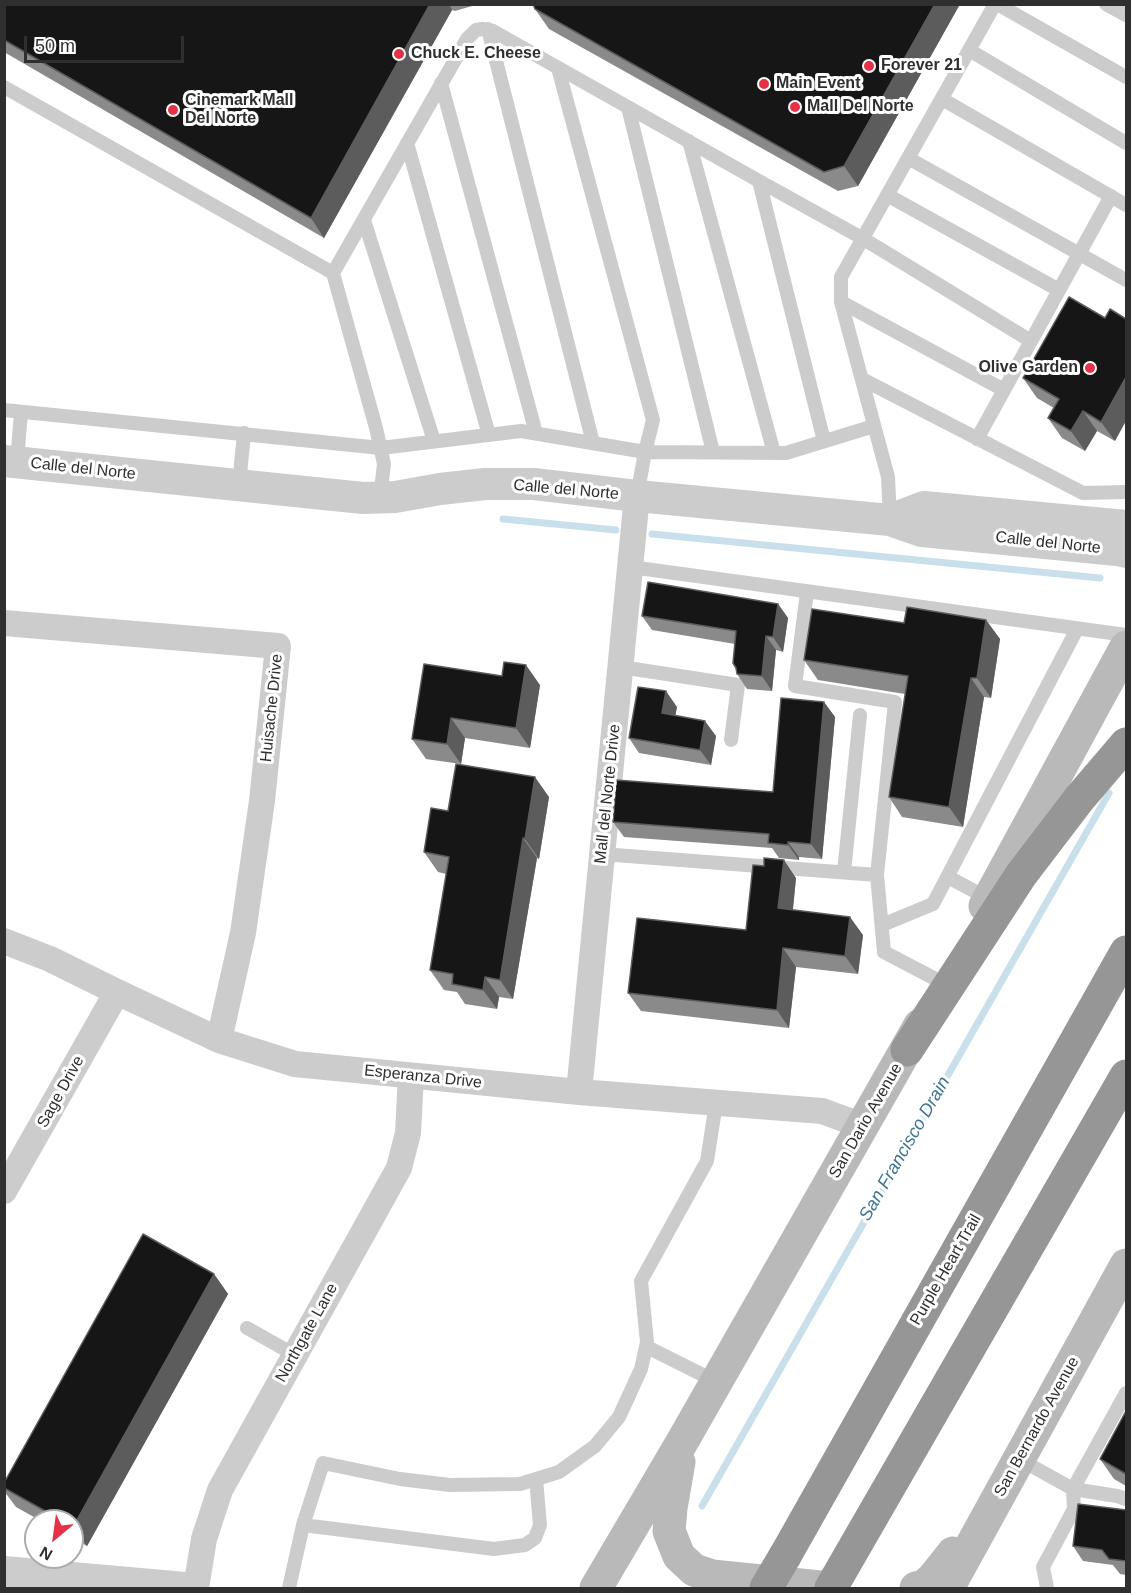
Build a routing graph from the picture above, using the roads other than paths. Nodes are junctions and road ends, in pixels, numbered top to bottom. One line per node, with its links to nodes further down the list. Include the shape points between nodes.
1 (996, 4): 5 (lane); 7 (lane)
2 (1106, 4): 3 (lane)
3 (1126, 15)
4 (488, 29): 6 (lane); 8 (lane, via 476,30 466,39); 39 (lane)
5 (969, 50): 10 (lane); 14 (lane)
6 (558, 68): 11 (lane); 41 (lane, via 653,420)
7 (1126, 77)
8 (441, 83): 13 (lane); 34 (lane)
9 (4, 87): 23 (lane)
10 (942, 99): 15 (lane); 18 (lane)
11 (628, 107): 12 (lane); 42 (lane)
12 (689, 141): 16 (lane); 43 (lane)
13 (407, 143): 20 (lane); 35 (lane)
14 (1126, 143)
15 (908, 158): 17 (lane); 22 (lane)
16 (759, 181): 21 (lane); 38 (lane)
17 (887, 195): 21 (lane); 25 (lane)
18 (1111, 196): 19 (lane); 22 (lane)
19 (1126, 205)
20 (364, 220): 23 (lane); 37 (lane)
21 (862, 238): 26 (lane, via 841,277); 27 (lane)
22 (1079, 253): 24 (lane); 25 (lane)
23 (333, 273): 40 (lane)
24 (1126, 280)
25 (1059, 290): 27 (lane)
26 (841, 303): 28 (lane); 29 (lane)
27 (1031, 341): 29 (lane)
28 (862, 379): 32 (lane); 36 (lane)
29 (1004, 390): 36 (lane)
30 (4, 410): 31 (lane)
31 (21, 412): 33 (lane); 44 (lane)
32 (874, 426): 38 (lane); 49 (lane, via 888,477)
33 (244, 433): 40 (lane); 45 (lane)
34 (536, 433): 35 (lane); 39 (lane)
35 (489, 435): 37 (lane)
36 (977, 438): 46 (lane, via 1083,493)
37 (434, 441): 40 (lane)
38 (824, 441): 43 (lane)
39 (593, 443): 41 (lane)
40 (381, 448): 48 (lane, via 384,464)
41 (645, 452): 42 (lane); 47 (lane)
42 (713, 452): 43 (lane)
43 (774, 453)
44 (11, 461): 45 (street, Calle del Norte)
45 (238, 485): 48 (street, Calle del Norte)
46 (1126, 492)
47 (637, 496): 48 (street, Calle del Norte, via 534,484 485,484); 49 (street, Calle del Norte); 52 (street, Mall del Norte Drive)
48 (380, 498)
49 (890, 519): 50 (street, via 924,507); 51 (street, Calle del Norte, via 922,531)
50 (1126, 526)
51 (1126, 552)
52 (630, 567): 53 (lane); 58 (street, Mall del Norte Drive)
53 (807, 592): 55 (lane); 64 (lane, via 795,686 895,702)
54 (4, 623): 72 (street, Huisache Drive, via 278,646 243,933)
55 (1077, 629): 56 (lane); 65 (lane)
56 (1126, 635)
57 (1126, 647): 66 (main road, San Dario Avenue)
58 (621, 667): 60 (lane, via 738,685); 62 (street, Mall del Norte Drive)
59 (860, 715): 63 (lane)
60 (731, 740)
61 (1126, 744): 73 (highway, via 1021,874)
62 (602, 855): 63 (lane); 76 (street, Mall del Norte Drive)
63 (844, 873): 64 (lane)
64 (877, 875): 67 (lane)
65 (948, 877): 66 (lane); 67 (lane, via 933,904)
66 (989, 899): 70 (main road, San Dario Avenue)
67 (882, 925): 70 (lane, via 884,952)
68 (4, 941): 71 (street, Esperanza Drive)
69 (1126, 952): 101 (highway, Purple Heart Trail, bridge)
70 (943, 983): 73 (main road, San Dario Avenue)
71 (117, 992): 72 (street, Esperanza Drive); 79 (street, Sage Drive)
72 (219, 1040): 74 (street, Esperanza Drive, via 295,1064)
73 (907, 1050): 78 (main road, San Dario Avenue)
74 (411, 1076): 76 (street, Esperanza Drive); 83 (street, Northgate Lane, via 408,1133 399,1168)
75 (1126, 1076): 102 (highway)
76 (579, 1092): 77 (street, Esperanza Drive)
77 (716, 1103): 78 (street, Esperanza Drive, via 822,1111); 82 (lane, via 707,1161 641,1281)
78 (863, 1126): 84 (main road, San Dario Avenue)
79 (4, 1191)
80 (1126, 1265): 87 (main road, San Bernardo Avenue)
81 (247, 1328): 83 (lane)
82 (647, 1347): 84 (lane); 88 (lane, via 619,1417 595,1446 559,1472)
83 (295, 1355): 98 (street, Northgate Lane, via 220,1490 204,1539)
84 (717, 1382): 86 (main road, San Dario Avenue)
85 (1126, 1393): 89 (lane)
86 (682, 1442): 100 (main road, San Dario Avenue); 102 (main road, via 669,1531 679,1556 694,1570 712,1576)
87 (1012, 1473): 89 (lane); 103 (main road, via 933,1578); 104 (main road, San Bernardo Avenue)
88 (536, 1479): 93 (lane, via 520,1484 450,1485 323,1463); 93 (lane, via 540,1525 535,1538 525,1545 494,1549)
89 (1073, 1489): 90 (lane); 91 (lane)
90 (1126, 1499)
91 (1074, 1509): 92 (lane); 105 (lane, via 1043,1567)
92 (1090, 1510)
93 (303, 1525): 99 (lane)
94 (8, 1578): 95 (street)
95 (72, 1583): 96 (street)
96 (143, 1587): 97 (street)
97 (185, 1588)
98 (196, 1588)
99 (290, 1588)
100 (596, 1588)
101 (766, 1588)
102 (830, 1588)
103 (916, 1588)
104 (948, 1588)
105 (1047, 1588)

